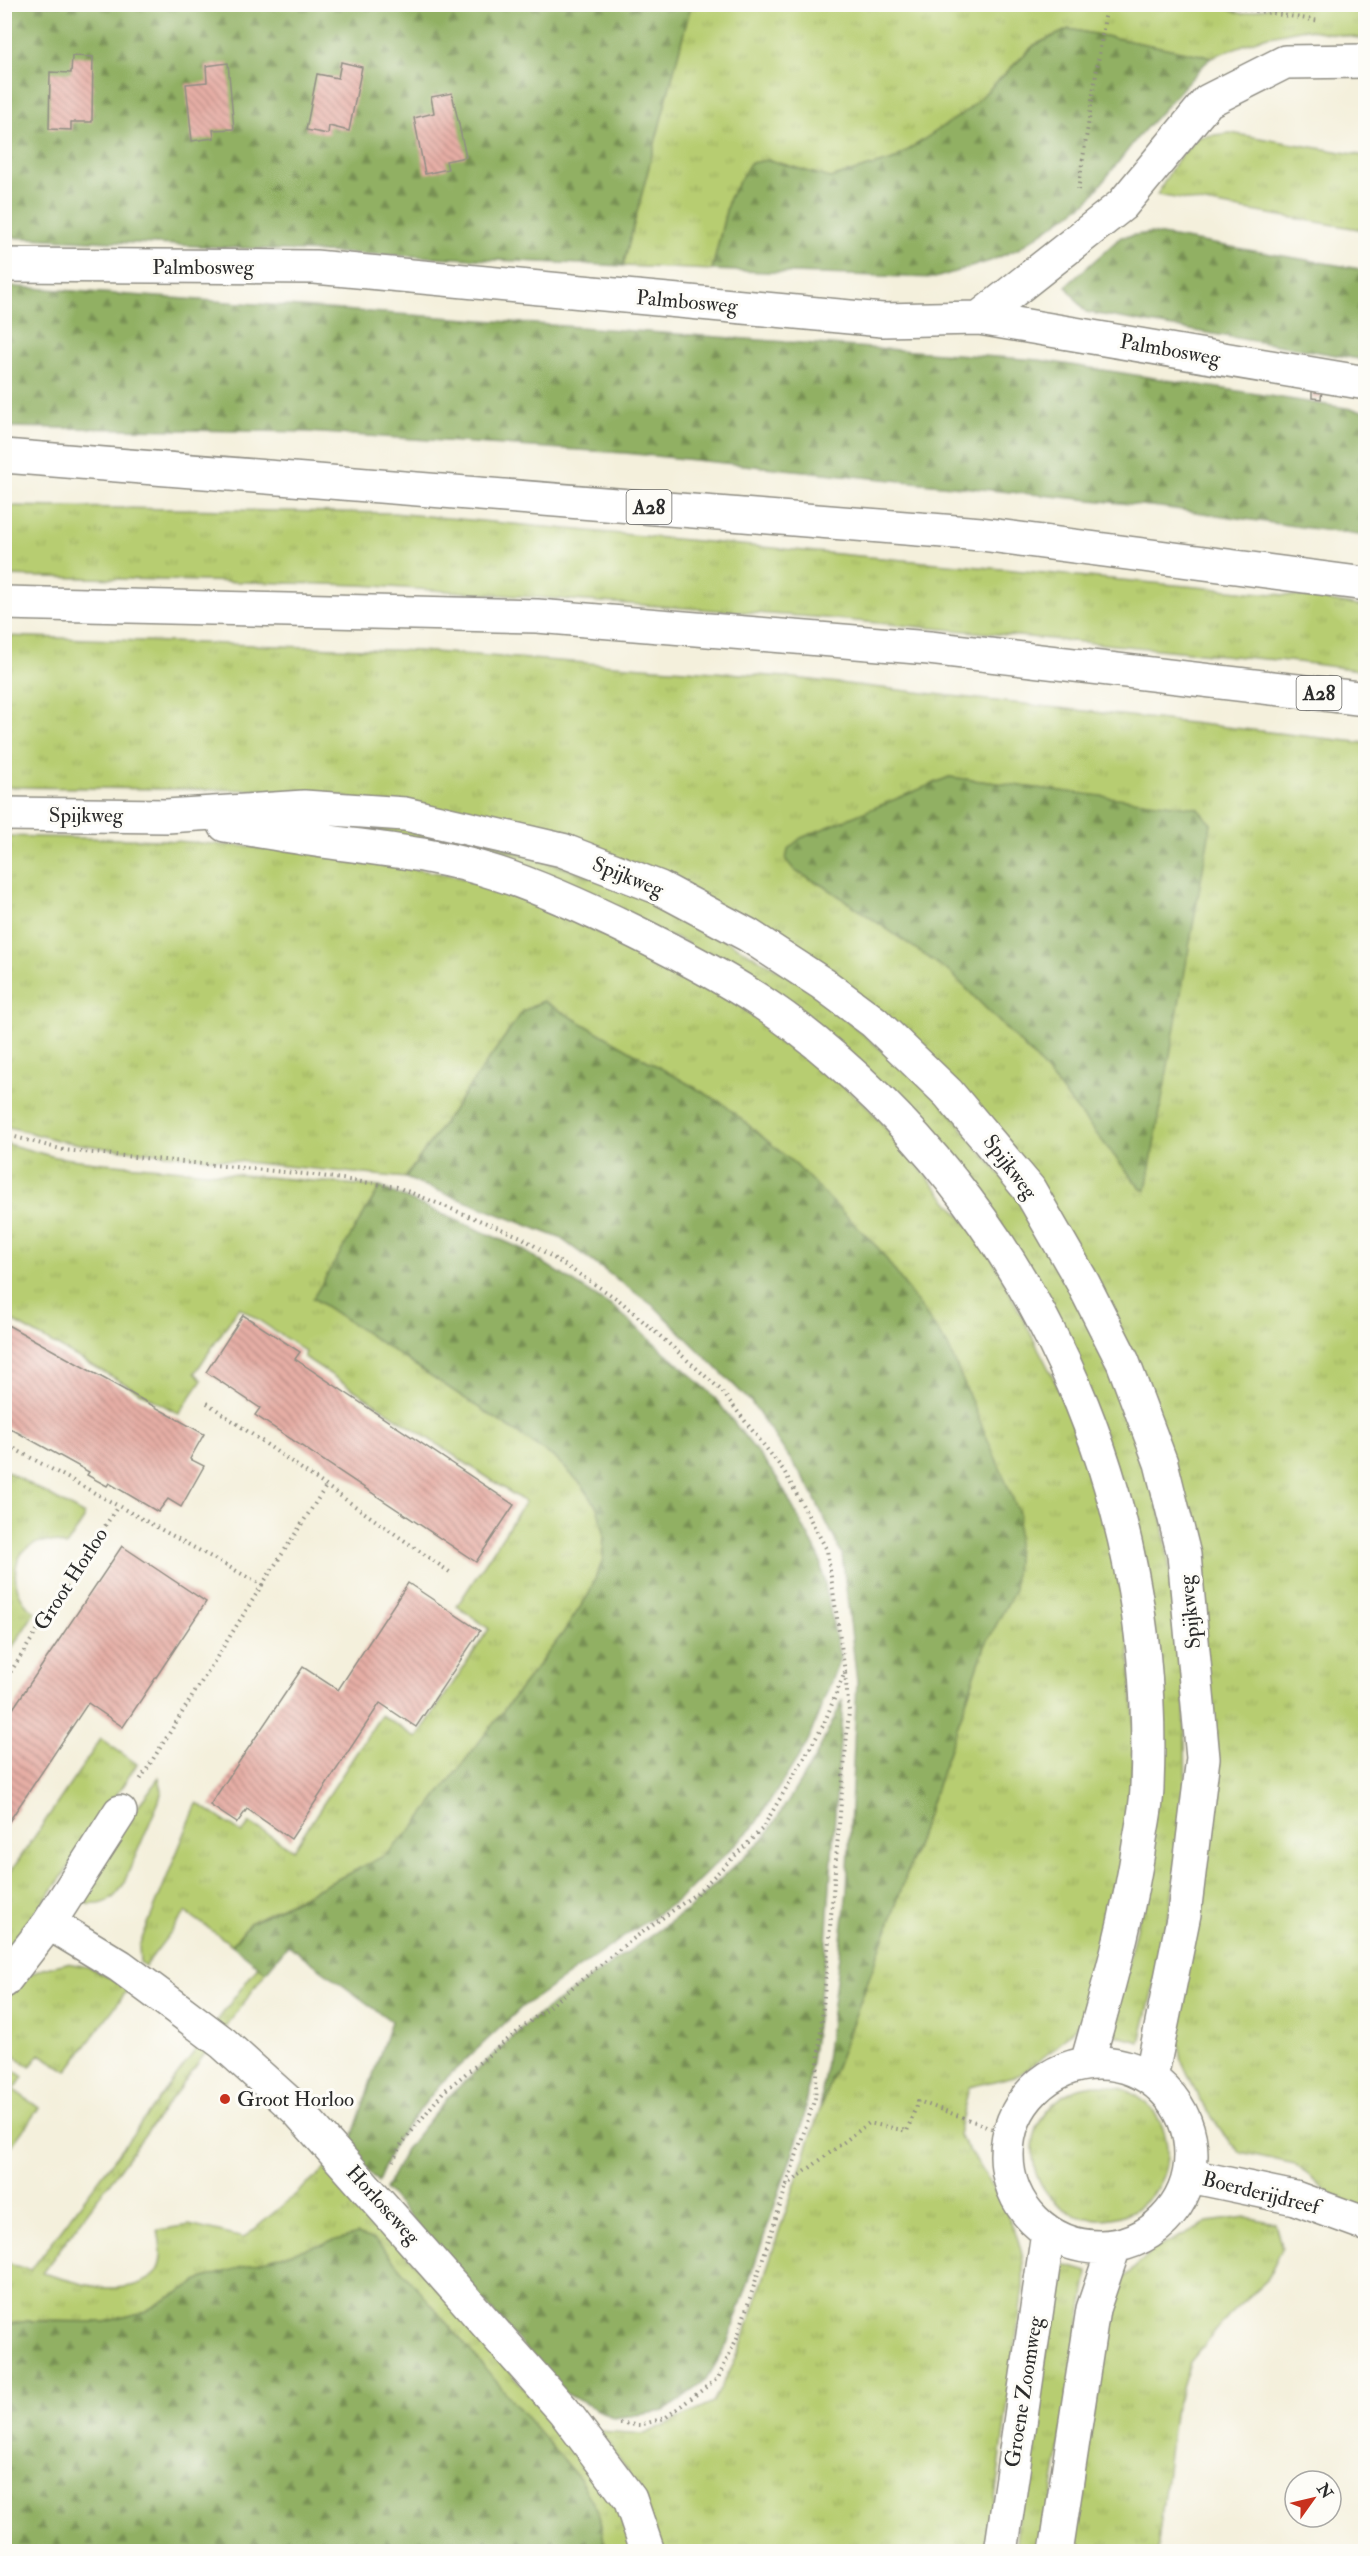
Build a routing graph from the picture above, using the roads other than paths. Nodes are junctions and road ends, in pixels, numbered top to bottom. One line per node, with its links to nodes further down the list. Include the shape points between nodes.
1 (1365, 61): 3 (main road, via 1285,62 1208,100 1122,205)
2 (4, 265): 3 (main road, Palmbosweg, via 315,267 882,320)
3 (979, 318): 4 (main road, Palmbosweg)
4 (1365, 383)
5 (4, 456): 6 (main road, A28, via 981,534)
6 (1365, 584)
7 (4, 603): 8 (main road, A28, via 537,616 929,648)
8 (1365, 699)
9 (4, 814): 10 (main road, Spijkweg)
10 (167, 816): 14 (main road, Spijkweg, via 413,851 496,873 596,913 691,960 792,1024 886,1107 927,1148 968,1200 1021,1277 1068,1368 1108,1471 1135,1594 1145,1675 1147,1788 1121,1938); 15 (main road, Spijkweg, via 304,807 405,814 562,850 660,888 748,935 874,1022 948,1093 1029,1189 1123,1362 1161,1463 1184,1555 1203,1758 1184,1914)
11 (120, 1812): 12 (main road)
12 (49, 1923): 13 (main road); 20 (main road, Horloseweg, via 120,1966 223,2043 297,2109 572,2421 630,2499)
13 (4, 1981)
14 (1087, 2063): 15 (main road, via 1120,2064); 18 (main road, via 1060,2070 1036,2086 1018,2108 1008,2134 1006,2163 1013,2190 1028,2214)
15 (1151, 2078): 16 (main road, via 1177,2104 1191,2139)
16 (1190, 2176): 17 (main road, Boerderijdreef, via 1295,2198); 19 (main road, via 1175,2209 1148,2234)
17 (1365, 2224)
18 (1048, 2233): 19 (main road, via 1080,2246); 21 (main road, Groene Zoomweg)
19 (1114, 2247): 22 (main road, via 1093,2309)
20 (648, 2552)
21 (1001, 2552)
22 (1056, 2552)

